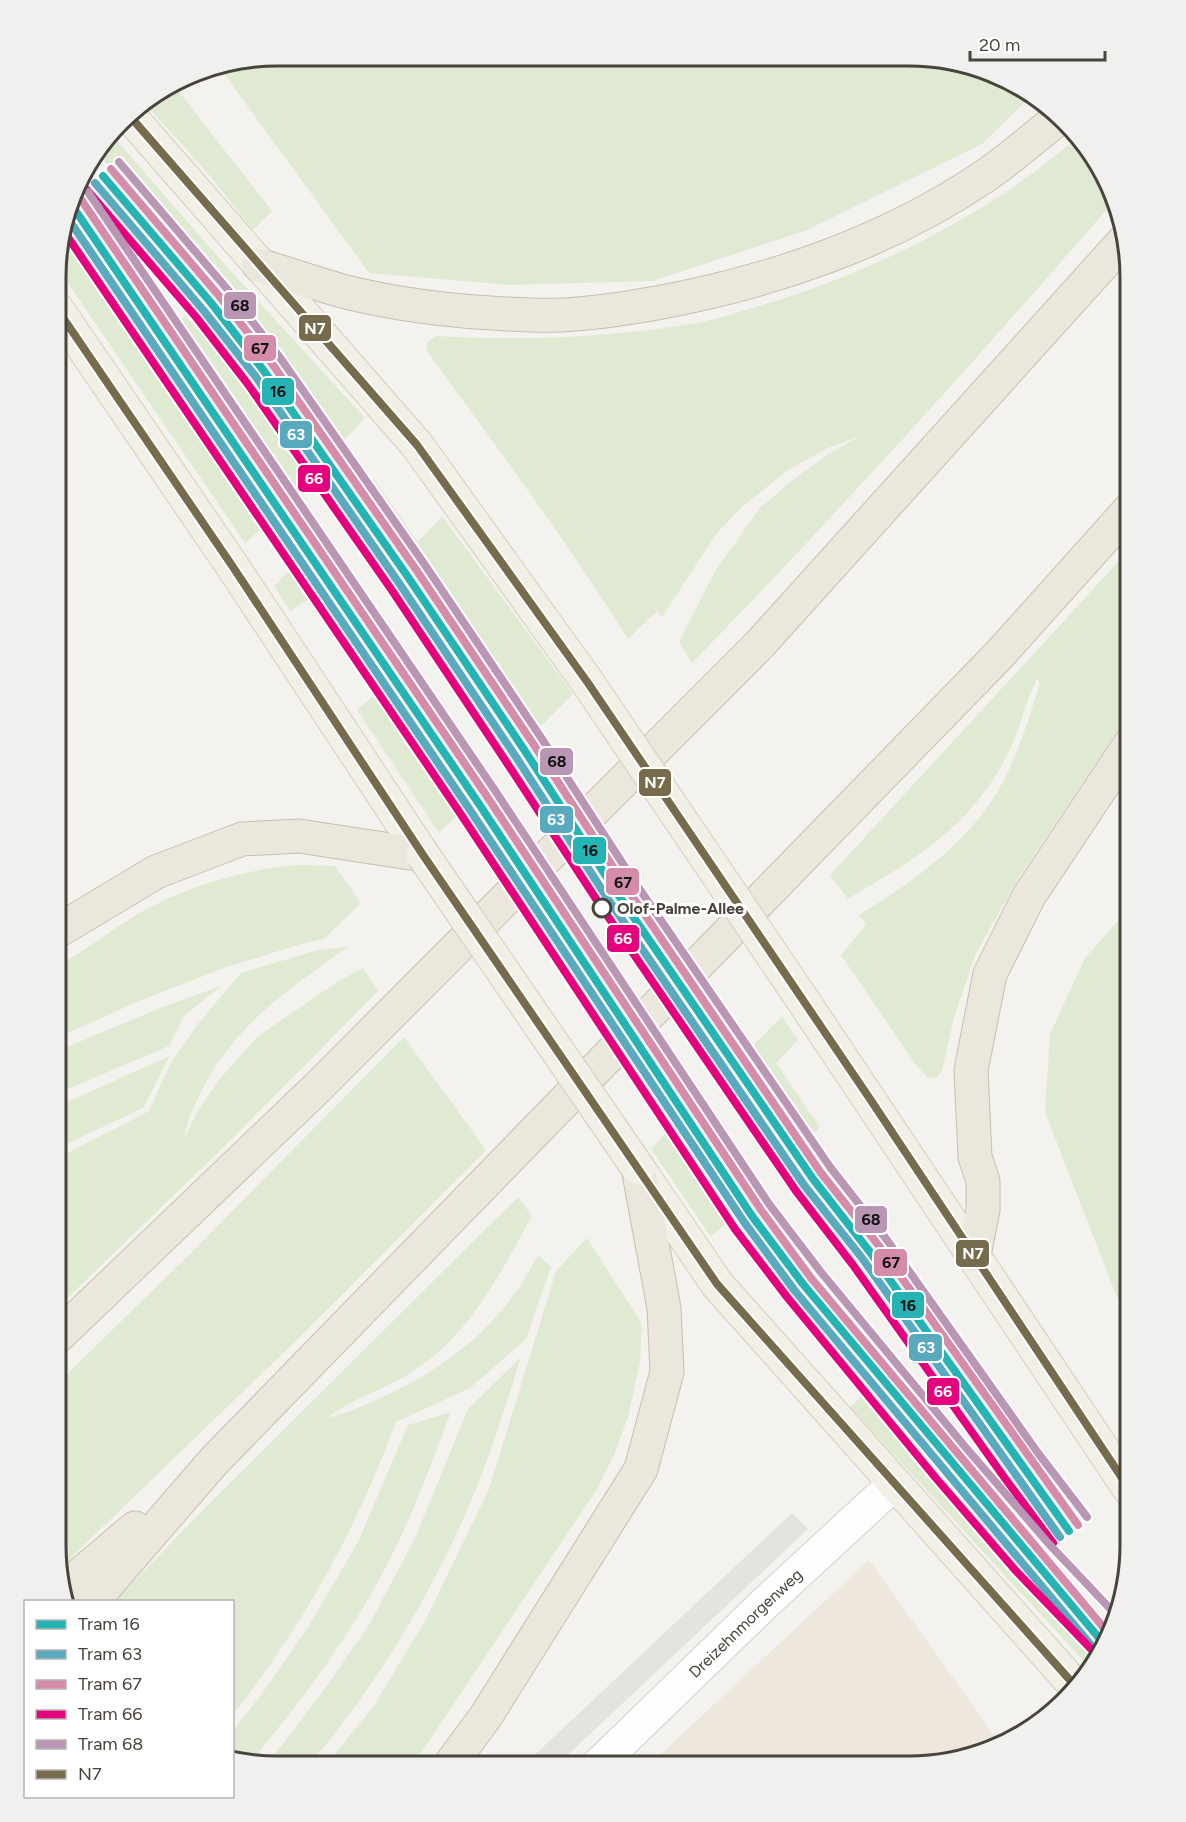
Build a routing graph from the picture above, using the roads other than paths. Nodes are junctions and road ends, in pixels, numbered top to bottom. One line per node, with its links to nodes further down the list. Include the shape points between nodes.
1 (135, 121): 4 (main road)
2 (1053, 123): 4 (highway, via 985,176 909,220 832,255 759,279 611,311 533,316 412,305 347,292)
3 (1118, 249): 11 (highway, via 760,644 316,1089)
4 (259, 265): 12 (main road, bridge, via 417,445 588,683)
5 (66, 322): 8 (main road)
6 (1120, 520): 15 (highway, via 1000,654)
7 (1120, 759): 12 (highway, via 1029,896 990,974 971,1070 975,1157 983,1181)
8 (423, 855): 9 (highway, via 299,836 242,839 156,872); 10 (main road, bridge)
9 (66, 926)
10 (638, 1168): 17 (main road, via 717,1284); 21 (highway, via 664,1308 667,1372 640,1469 486,1716)
11 (155, 1244): 13 (highway); 14 (highway)
12 (974, 1255): 16 (main road)
13 (66, 1329)
14 (66, 1341)
15 (214, 1461): 18 (highway); 19 (highway)
16 (1120, 1475)
17 (894, 1484): 20 (main road); 22 (street, Dreizehnmorgenweg)
18 (70, 1583)
19 (94, 1600)
20 (1071, 1681)
21 (457, 1756)
22 (607, 1756)

